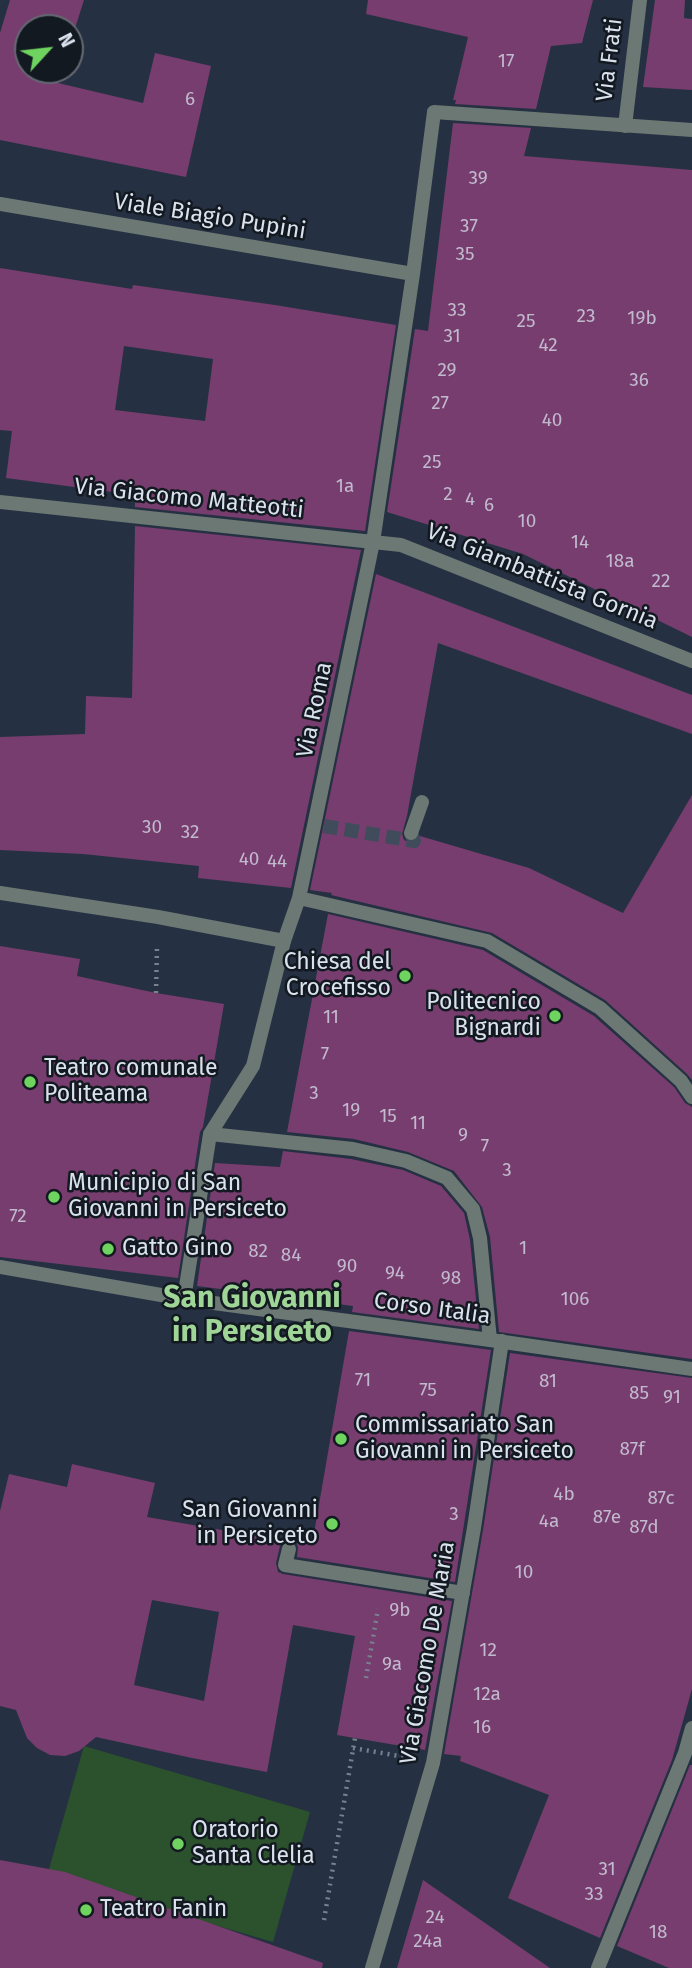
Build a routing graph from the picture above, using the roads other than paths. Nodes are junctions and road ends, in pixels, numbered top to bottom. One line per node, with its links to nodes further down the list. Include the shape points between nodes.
1 (640, 0): 2 (street, Via Frati)
2 (625, 126): 3 (street); 5 (street, Via Roma, via 434,112)
3 (692, 130)
4 (0, 204): 5 (street, Viale Biagio Pupini)
5 (413, 274): 7 (street, Via Roma)
6 (0, 502): 7 (street, Via Giacomo Matteotti)
7 (373, 542): 8 (street, Via Giambattista Gornia, via 401,545); 12 (street, Via Roma, via 320,825)
8 (692, 661)
9 (422, 802): 10 (street)
10 (411, 833)
11 (0, 893): 13 (street)
12 (299, 898): 13 (street, Via Roma); 14 (street, via 487,941 600,1007 681,1081)
13 (284, 941): 15 (street, Via Roma, via 253,1066)
14 (692, 1097)
15 (209, 1134): 17 (street, Via Roma); 18 (street, Via Giacomo De Maria, via 353,1149 406,1161 447,1178 473,1209)
16 (0, 1267): 17 (street, Corso Italia)
17 (184, 1299): 18 (street, Corso Italia)
18 (496, 1340): 19 (street, Corso Italia); 21 (street, Via Giacomo De Maria, via 483,1473)
19 (692, 1369)
20 (289, 1549): 21 (street, via 285,1565)
21 (463, 1593): 23 (street, Via Giacomo De Maria, via 433,1763)
22 (692, 1728): 24 (street)
23 (372, 1968)
24 (598, 1968)

